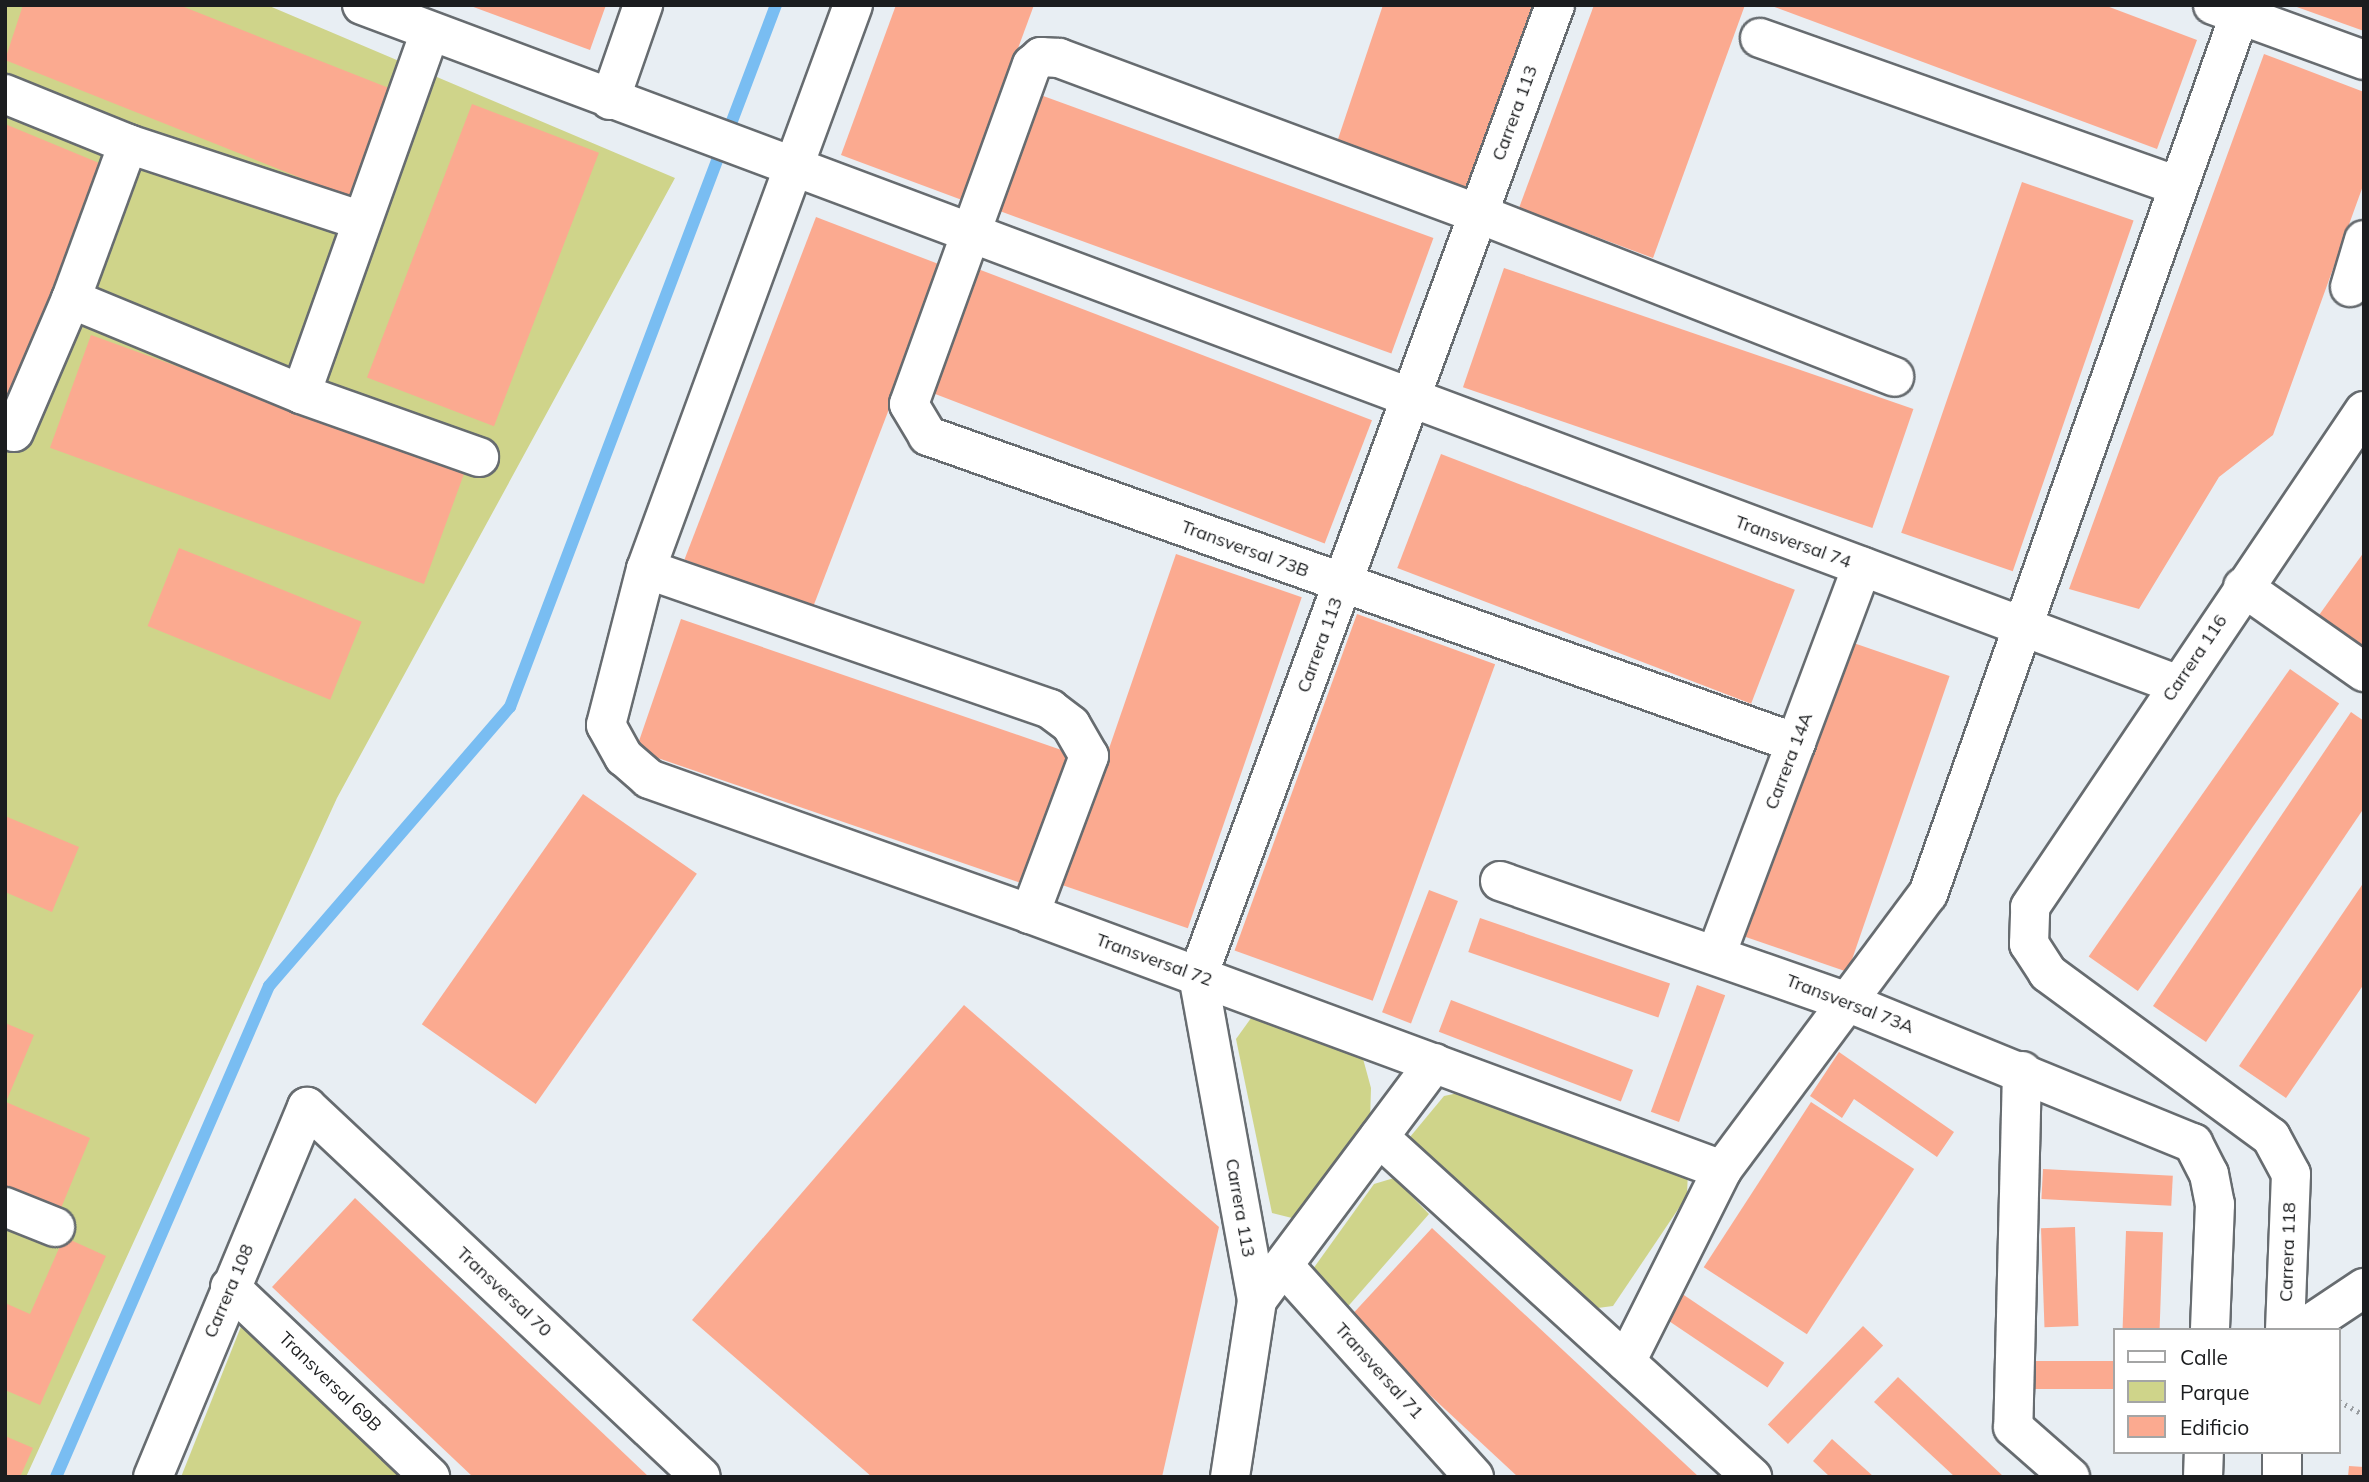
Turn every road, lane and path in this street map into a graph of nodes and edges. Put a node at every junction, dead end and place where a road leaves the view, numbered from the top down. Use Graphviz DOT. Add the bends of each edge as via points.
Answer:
graph roads {
  1 [pos="362,5"];
  2 [pos="643,5"];
  3 [pos="853,5"];
  4 [pos="1555,5"];
  5 [pos="2231,8"];
  6 [pos="430,31"];
  7 [pos="1760,38"];
  8 [pos="2364,60"];
  9 [pos="5,94"];
  10 [pos="610,100"];
  11 [pos="128,144"];
  12 [pos="782,166"];
  13 [pos="2176,185"];
  14 [pos="1479,214"];
  15 [pos="362,222"];
  16 [pos="970,236"];
  17 [pos="2364,240"];
  18 [pos="2350,287"];
  19 [pos="71,299"];
  20 [pos="1894,377"];
  21 [pos="301,394"];
  22 [pos="1410,399"];
  23 [pos="2364,411"];
  24 [pos="14,432"];
  25 [pos="479,457"];
  26 [pos="1862,567"];
  27 [pos="646,569"];
  28 [pos="1343,584"];
  29 [pos="2243,587"];
  30 [pos="2021,626"];
  31 [pos="2364,672"];
  32 [pos="2176,684"];
  33 [pos="1796,743"];
  34 [pos="1500,881"];
  35 [pos="1030,914"];
  36 [pos="1716,955"];
  37 [pos="1198,976"];
  38 [pos="1847,1002"];
  39 [pos="1434,1063"];
  40 [pos="2022,1071"];
  41 [pos="307,1107"];
  42 [pos="1379,1137"];
  43 [pos="1722,1170"];
  44 [pos="2291,1174"];
  45 [pos="5,1207"];
  46 [pos="55,1227"];
  47 [pos="1284,1266"];
  48 [pos="230,1287"];
  49 [pos="2364,1288"];
  50 [pos="1257,1300"];
  51 [pos="2210,1328"];
  52 [pos="2285,1328"];
  53 [pos="2304,1328"];
  54 [pos="1626,1362"];
  55 [pos="2341,1402"];
  56 [pos="2364,1415"];
  57 [pos="2204,1454"];
  58 [pos="2282,1454"];
  59 [pos="153,1477"];
  60 [pos="430,1477"];
  61 [pos="701,1477"];
  62 [pos="1230,1477"];
  63 [pos="1474,1477"];
  64 [pos="1752,1477"];
  65 [pos="2070,1477"];
  66 [pos="2203,1477"];
  67 [pos="2282,1477"];
  1 -- 6 [label="street, Transversal 74"];
  2 -- 10 [label="street"];
  3 -- 12 [label="street"];
  4 -- 14 [label="street, Carrera 113"];
  5 -- 8 [label="street"];
  5 -- 13 [label="street"];
  6 -- 10 [label="street, Transversal 74"];
  6 -- 15 [label="street"];
  7 -- 13 [label="street"];
  9 -- 11 [label="street"];
  10 -- 12 [label="street, Transversal 74"];
  11 -- 15 [label="street"];
  11 -- 19 [label="street"];
  12 -- 16 [label="street, Transversal 74"];
  12 -- 27 [label="street"];
  13 -- 30 [label="street"];
  14 -- 16 [label="street" via="1059,58 1041,57 1032,65"];
  14 -- 20 [label="street"];
  14 -- 22 [label="street, Carrera 113"];
  15 -- 21 [label="street"];
  16 -- 22 [label="street, Transversal 74"];
  16 -- 28 [label="street, Transversal 73B" via="909,404 928,436"];
  17 -- 18 [label="street"];
  19 -- 21 [label="street"];
  19 -- 24 [label="street"];
  21 -- 25 [label="street"];
  22 -- 26 [label="street, Transversal 74" via="1831,539"];
  22 -- 28 [label="street, Carrera 113"];
  23 -- 29 [label="street, Carrera 116"];
  26 -- 30 [label="street, Transversal 74"];
  26 -- 33 [label="street, Carrera 14A"];
  27 -- 35 [label="street, Transversal 72" via="606,725 624,757 649,779"];
  27 -- 35 [label="street" via="1050,709 1071,724 1089,756"];
  28 -- 33 [label="street, Transversal 73B"];
  28 -- 37 [label="street, Carrera 113"];
  29 -- 31 [label="street"];
  29 -- 32 [label="street, Carrera 116"];
  30 -- 32 [label="street, Transversal 74"];
  30 -- 38 [label="street" via="1928,894"];
  32 -- 44 [label="street, Carrera 116" via="2030,907 2029,944 2048,973 2271,1137"];
  33 -- 36 [label="street, Carrera 14A"];
  34 -- 36 [label="street, Transversal 73A"];
  35 -- 37 [label="street, Transversal 72"];
  36 -- 38 [label="street, Transversal 73A"];
  37 -- 39 [label="street, Transversal 72"];
  37 -- 50 [label="street, Carrera 113"];
  38 -- 40 [label="street, Transversal 73A"];
  38 -- 43 [label="street"];
  39 -- 42 [label="street, Carrera 113"];
  39 -- 43 [label="street, Transversal 72"];
  40 -- 51 [label="street, Transversal 73A" via="2193,1143 2209,1174 2215,1203"];
  40 -- 65 [label="street" via="2013,1427"];
  41 -- 48 [label="street, Carrera 108"];
  41 -- 61 [label="street, Transversal 70"];
  42 -- 47 [label="street, Carrera 113"];
  42 -- 54 [label="street"];
  43 -- 54 [label="street"];
  44 -- 52 [label="street, Carrera 118"];
  45 -- 46 [label="street"];
  47 -- 50 [label="street, Carrera 113"];
  47 -- 63 [label="street, Transversal 71"];
  48 -- 59 [label="street, Carrera 108"];
  48 -- 60 [label="street, Transversal 69B"];
  49 -- 53 [label="street"];
  50 -- 62 [label="street, Carrera 113"];
  54 -- 64 [label="street"];
  55 -- 56 [label="path"];
  57 -- 66 [label="street"];
  58 -- 67 [label="street"];
}
